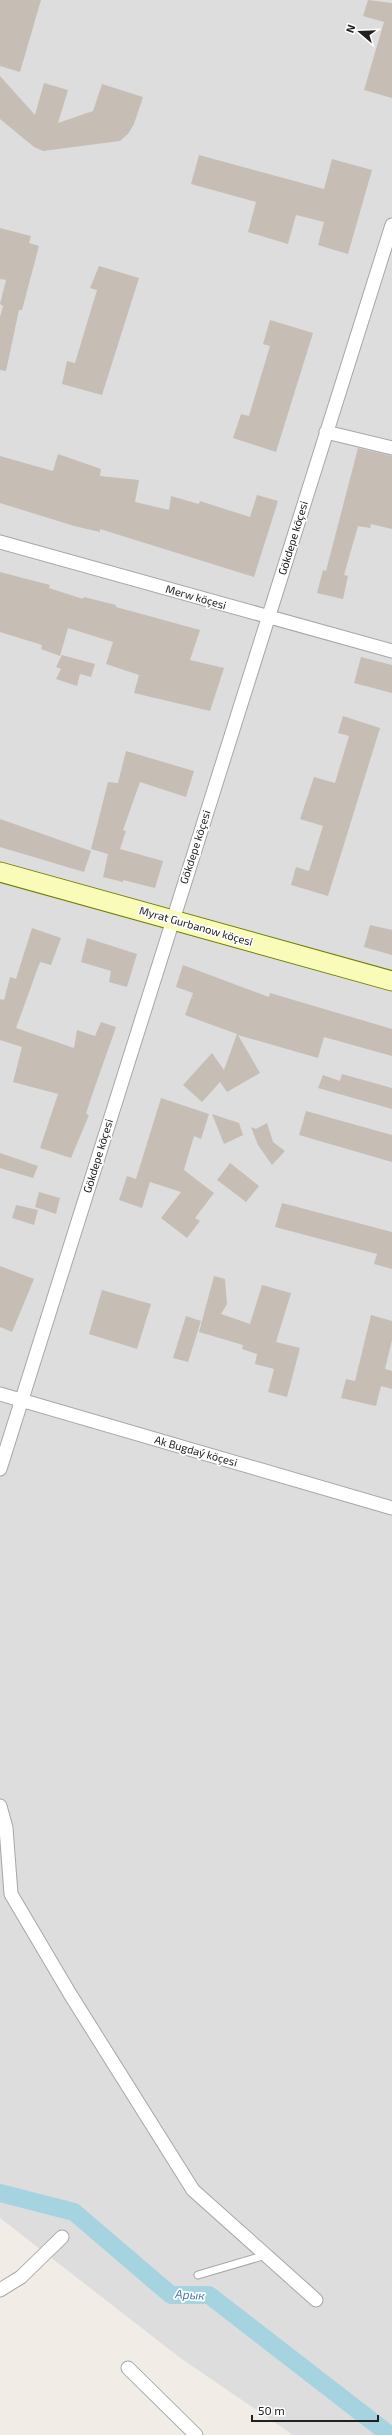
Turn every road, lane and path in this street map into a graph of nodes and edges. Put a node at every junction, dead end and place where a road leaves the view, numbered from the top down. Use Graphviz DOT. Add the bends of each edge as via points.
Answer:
graph roads {
  1 [pos="392,225"];
  2 [pos="326,432"];
  3 [pos="392,448"];
  4 [pos="0,542"];
  5 [pos="269,618"];
  6 [pos="392,651"];
  7 [pos="0,872"];
  8 [pos="172,919"];
  9 [pos="392,981"];
  10 [pos="0,1394"];
  11 [pos="22,1400"];
  12 [pos="0,1469"];
  13 [pos="392,1508"];
  14 [pos="0,1806"];
  15 [pos="62,2237"];
  16 [pos="266,2255"];
  17 [pos="198,2275"];
  18 [pos="0,2290"];
  19 [pos="316,2300"];
  20 [pos="128,2368"];
  21 [pos="196,2435"];
  1 -- 2 [label="street, Gökdepe köçesi"];
  2 -- 3 [label="street"];
  2 -- 5 [label="street, Gökdepe köçesi"];
  4 -- 5 [label="street, Merw köçesi"];
  5 -- 6 [label="street, Merw köçesi"];
  5 -- 8 [label="street, Gökdepe köçesi"];
  7 -- 8 [label="street, Myrat Gurbanow köçesi"];
  8 -- 9 [label="street, Myrat Gurbanow köçesi"];
  8 -- 11 [label="street, Gökdepe köçesi"];
  10 -- 11 [label="street, Ak Bugdaý köçesi"];
  11 -- 12 [label="street, Gökdepe köçesi"];
  11 -- 13 [label="street, Ak Bugdaý köçesi"];
  14 -- 16 [label="street" via="6,1828 12,1894 70,1994 193,2190"];
  15 -- 18 [label="street" via="21,2277"];
  16 -- 17 [label="lane"];
  16 -- 19 [label="street"];
  20 -- 21 [label="street"];
}
